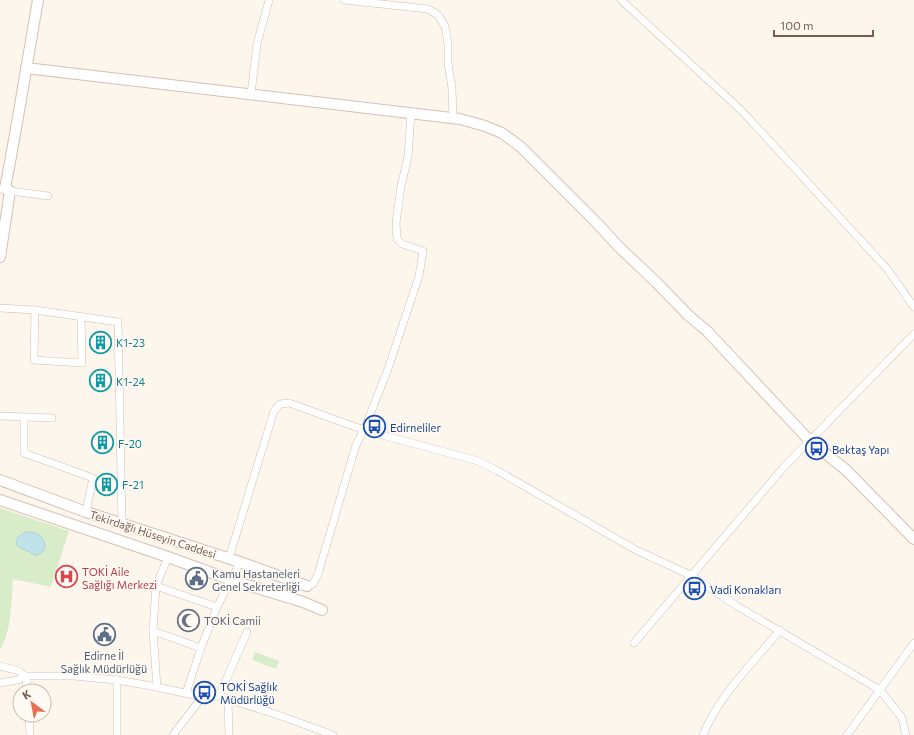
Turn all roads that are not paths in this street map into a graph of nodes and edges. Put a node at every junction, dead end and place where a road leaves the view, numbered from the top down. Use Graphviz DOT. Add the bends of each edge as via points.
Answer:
graph roads {
  1 [pos="38,0"];
  2 [pos="269,0"];
  3 [pos="344,0"];
  4 [pos="621,0"];
  5 [pos="26,68"];
  6 [pos="251,94"];
  7 [pos="411,113"];
  8 [pos="452,118"];
  9 [pos="5,190"];
  10 [pos="48,196"];
  11 [pos="0,257"];
  12 [pos="914,307"];
  13 [pos="0,308"];
  14 [pos="35,310"];
  15 [pos="82,317"];
  16 [pos="914,334"];
  17 [pos="0,416"];
  18 [pos="24,417"];
  19 [pos="52,418"];
  20 [pos="364,430"];
  21 [pos="810,441"];
  22 [pos="0,480"];
  23 [pos="0,500"];
  24 [pos="86,512"];
  25 [pos="122,523"];
  26 [pos="914,539"];
  27 [pos="168,557"];
  28 [pos="229,558"];
  29 [pos="240,562"];
  30 [pos="690,575"];
  31 [pos="230,580"];
  32 [pos="156,586"];
  33 [pos="307,586"];
  34 [pos="217,608"];
  35 [pos="322,610"];
  36 [pos="780,630"];
  37 [pos="153,631"];
  38 [pos="247,632"];
  39 [pos="634,643"];
  40 [pos="914,643"];
  41 [pos="201,648"];
  42 [pos="0,666"];
  43 [pos="25,676"];
  44 [pos="116,680"];
  45 [pos="0,683"];
  46 [pos="26,683"];
  47 [pos="157,687"];
  48 [pos="880,690"];
  49 [pos="186,693"];
  50 [pos="219,696"];
  51 [pos="202,697"];
  52 [pos="228,700"];
  53 [pos="29,723"];
  54 [pos="329,734"];
  55 [pos="30,735"];
  56 [pos="117,735"];
  57 [pos="173,735"];
  58 [pos="229,735"];
  59 [pos="703,735"];
  60 [pos="847,735"];
  61 [pos="906,735"];
  1 -- 5 [label="street"];
  2 -- 6 [label="street" via="257,44"];
  3 -- 8 [label="street" via="428,9 438,15 445,26 448,44"];
  4 -- 12 [label="street" via="742,111 888,270"];
  5 -- 6 [label="street"];
  5 -- 9 [label="street"];
  6 -- 7 [label="street"];
  7 -- 8 [label="street"];
  7 -- 20 [label="street" via="408,157 396,223 397,239 402,244 423,251 418,276 388,369"];
  8 -- 21 [label="street" via="502,133 522,147 619,247 707,331"];
  9 -- 10 [label="street"];
  9 -- 11 [label="street"];
  13 -- 14 [label="street"];
  14 -- 15 [label="street"];
  14 -- 15 [label="street" via="34,360 82,363"];
  15 -- 25 [label="street" via="118,322"];
  16 -- 21 [label="street"];
  17 -- 18 [label="street"];
  18 -- 19 [label="street"];
  18 -- 24 [label="street" via="24,453 93,478"];
  20 -- 28 [label="street" via="289,403 280,404 274,411"];
  20 -- 30 [label="street" via="478,461 636,550"];
  20 -- 33 [label="street" via="356,445 318,574 313,584"];
  21 -- 26 [label="street" via="846,470"];
  21 -- 30 [label="street" via="783,468"];
  22 -- 24 [label="street, Tekirdağlı Hüseyin Caddesi"];
  23 -- 27 [label="street"];
  24 -- 25 [label="street, Tekirdağlı Hüseyin Caddesi"];
  25 -- 28 [label="street, Tekirdağlı Hüseyin Caddesi"];
  27 -- 31 [label="street"];
  27 -- 32 [label="street"];
  28 -- 29 [label="street, Tekirdağlı Hüseyin Caddesi"];
  29 -- 31 [label="street"];
  29 -- 33 [label="street, Tekirdağlı Hüseyin Caddesi"];
  30 -- 36 [label="street"];
  30 -- 39 [label="street"];
  31 -- 34 [label="street"];
  31 -- 35 [label="street"];
  32 -- 34 [label="street"];
  32 -- 37 [label="street"];
  34 -- 41 [label="street"];
  36 -- 48 [label="street"];
  36 -- 59 [label="street" via="738,679"];
  37 -- 41 [label="street"];
  37 -- 47 [label="street"];
  38 -- 50 [label="street"];
  40 -- 48 [label="street"];
  41 -- 49 [label="street"];
  42 -- 43 [label="street" via="19,671"];
  43 -- 44 [label="street" via="73,676"];
  43 -- 45 [label="street"];
  43 -- 46 [label="street"];
  44 -- 47 [label="street"];
  44 -- 56 [label="street"];
  47 -- 49 [label="street"];
  48 -- 60 [label="street"];
  48 -- 61 [label="street" via="902,718"];
  49 -- 51 [label="street"];
  50 -- 51 [label="street"];
  50 -- 52 [label="street"];
  51 -- 57 [label="street"];
  52 -- 54 [label="street"];
  52 -- 58 [label="street"];
  53 -- 55 [label="street"];
}
